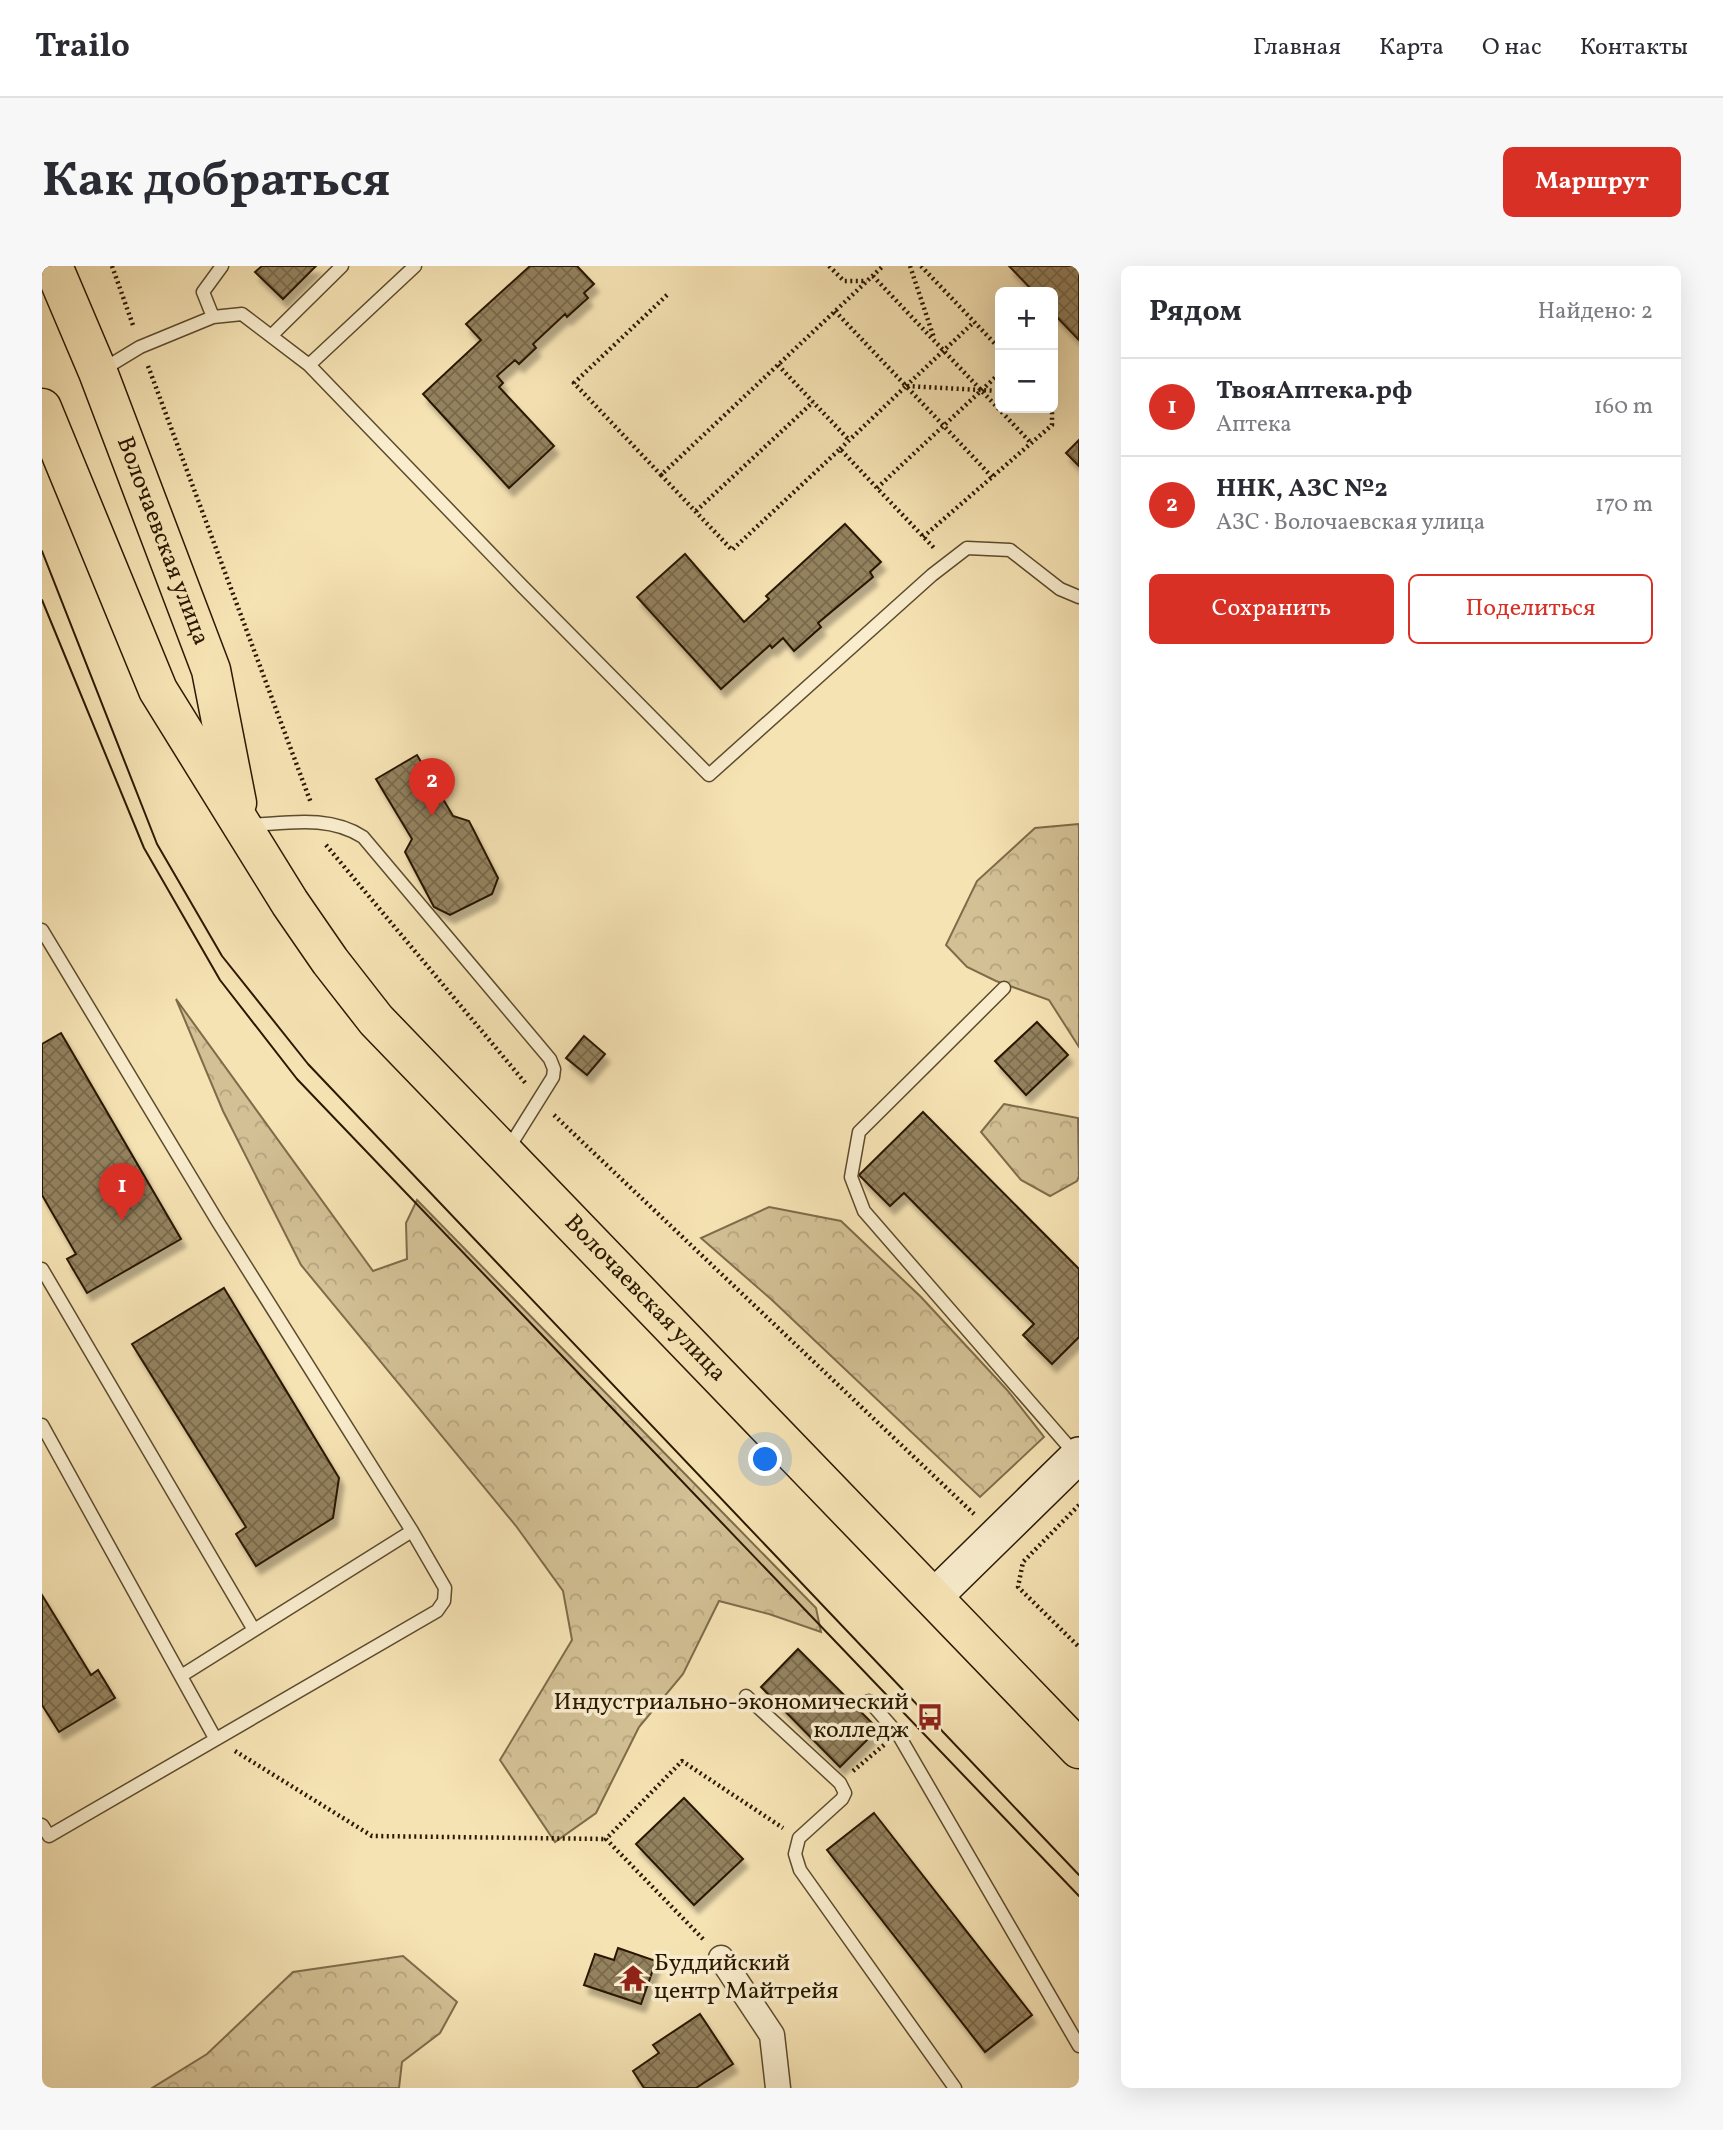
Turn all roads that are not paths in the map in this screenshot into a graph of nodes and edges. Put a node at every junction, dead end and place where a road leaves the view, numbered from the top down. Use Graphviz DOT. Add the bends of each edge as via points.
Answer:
graph roads {
  1 [pos="53,266"];
  2 [pos="60,266"];
  3 [pos="222,266"];
  4 [pos="342,266"];
  5 [pos="415,266"];
  6 [pos="213,317"];
  7 [pos="271,336"];
  8 [pos="84,337"];
  9 [pos="309,365"];
  10 [pos="98,372"];
  11 [pos="42,408"];
  12 [pos="1079,597"];
  13 [pos="241,826"];
  14 [pos="42,930"];
  15 [pos="1004,988"];
  16 [pos="504,1155"];
  17 [pos="42,1269"];
  18 [pos="42,1425"];
  19 [pos="1079,1457"];
  20 [pos="412,1531"];
  21 [pos="933,1598"];
  22 [pos="254,1630"];
  23 [pos="181,1676"];
  24 [pos="746,1696"];
  25 [pos="869,1702"];
  26 [pos="215,1738"];
  27 [pos="1079,1749"];
  28 [pos="44,1834"];
  29 [pos="721,1958"];
  30 [pos="1079,2046"];
  31 [pos="778,2088"];
  32 [pos="955,2088"];
  1 -- 8 [label="main road, Волочаевская улица"];
  2 -- 8 [label="main road"];
  3 -- 6 [label="lane" via="204,292"];
  4 -- 7 [label="lane"];
  5 -- 9 [label="lane"];
  6 -- 7 [label="lane" via="242,314"];
  6 -- 10 [label="lane" via="141,347"];
  7 -- 9 [label="lane"];
  8 -- 10 [label="main road, Волочаевская улица"];
  9 -- 12 [label="lane" via="709,775 967,548 1010,550 1060,589"];
  10 -- 13 [label="main road, Волочаевская улица" via="211,670"];
  11 -- 13 [label="main road, Волочаевская улица" via="158,690"];
  13 -- 16 [label="main road, Волочаевская улица" via="376,1020"];
  13 -- 16 [label="lane" via="318,822 336,824 363,837 550,1059 552,1077"];
  14 -- 20 [label="lane"];
  15 -- 19 [label="lane" via="859,1132 851,1177 864,1211"];
  16 -- 21 [label="main road, Волочаевская улица"];
  17 -- 22 [label="lane"];
  18 -- 23 [label="lane"];
  19 -- 21 [label="street"];
  20 -- 22 [label="lane"];
  20 -- 26 [label="lane" via="445,1588 437,1611"];
  21 -- 27 [label="main road, Волочаевская улица"];
  22 -- 23 [label="lane"];
  23 -- 26 [label="lane"];
  24 -- 32 [label="lane" via="845,1793 799,1838 795,1854 800,1870"];
  25 -- 30 [label="lane" via="898,1734"];
  26 -- 28 [label="lane"];
  29 -- 31 [label="street" via="772,2035"];
}
